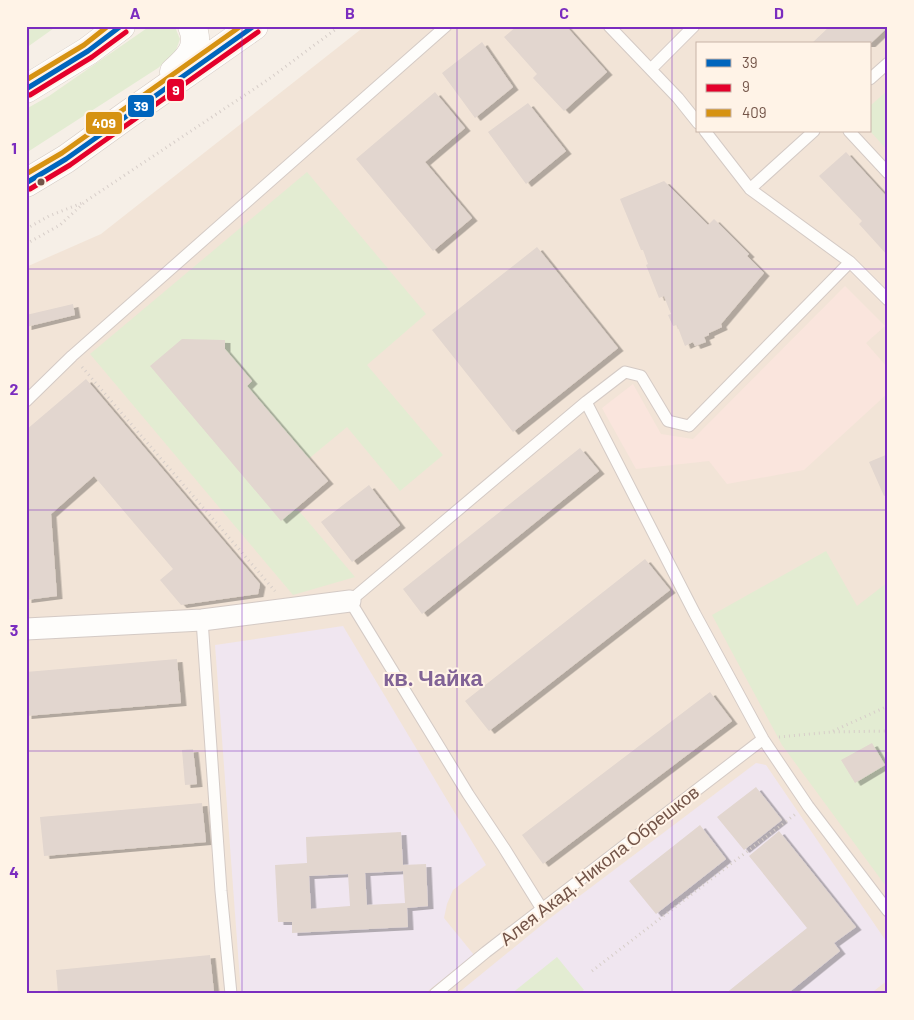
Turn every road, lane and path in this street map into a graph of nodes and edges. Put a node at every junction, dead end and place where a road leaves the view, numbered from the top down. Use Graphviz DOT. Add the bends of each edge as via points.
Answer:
graph roads {
  1 [pos="121,26"];
  2 [pos="131,26"];
  3 [pos="192,26"];
  4 [pos="254,26"];
  5 [pos="340,26"];
  6 [pos="446,26"];
  7 [pos="609,26"];
  8 [pos="694,26"];
  9 [pos="88,51"];
  10 [pos="888,63"];
  11 [pos="650,69"];
  12 [pos="872,77"];
  13 [pos="26,89"];
  14 [pos="127,115"];
  15 [pos="696,120"];
  16 [pos="705,132"];
  17 [pos="813,132"];
  18 [pos="850,132"];
  19 [pos="888,173"];
  20 [pos="26,183"];
  21 [pos="750,189"];
  22 [pos="86,201"];
  23 [pos="26,229"];
  24 [pos="26,244"];
  25 [pos="850,262"];
  26 [pos="888,300"];
  27 [pos="72,356"];
  28 [pos="26,401"];
  29 [pos="586,402"];
  30 [pos="350,601"];
  31 [pos="290,609"];
  32 [pos="202,620"];
  33 [pos="26,629"];
  34 [pos="888,706"];
  35 [pos="888,731"];
  36 [pos="831,732"];
  37 [pos="763,739"];
  38 [pos="808,806"];
  39 [pos="542,909"];
  40 [pos="888,911"];
  41 [pos="592,971"];
  42 [pos="231,994"];
  43 [pos="435,994"];
  1 -- 9 [label="main road"];
  2 -- 9 [label="main road"];
  3 -- 14 [label="main road" via="195,44 187,61"];
  4 -- 14 [label="main road"];
  5 -- 22 [label="path" via="269,79"];
  6 -- 27 [label="lane"];
  7 -- 11 [label="lane"];
  8 -- 11 [label="lane"];
  9 -- 13 [label="main road"];
  10 -- 12 [label="lane"];
  11 -- 15 [label="lane"];
  14 -- 20 [label="main road"];
  16 -- 21 [label="lane"];
  17 -- 21 [label="lane"];
  18 -- 19 [label="lane"];
  21 -- 25 [label="lane"];
  22 -- 23 [label="path"];
  22 -- 24 [label="path" via="60,225"];
  25 -- 26 [label="lane"];
  25 -- 29 [label="lane" via="688,426 668,421 641,376 625,372"];
  27 -- 28 [label="lane"];
  27 -- 31 [label="path"];
  29 -- 30 [label="lane"];
  29 -- 37 [label="lane"];
  30 -- 31 [label="street"];
  30 -- 39 [label="lane"];
  31 -- 32 [label="street"];
  32 -- 33 [label="street"];
  32 -- 42 [label="lane"];
  34 -- 36 [label="path"];
  35 -- 36 [label="path"];
  36 -- 37 [label="path"];
  37 -- 38 [label="lane"];
  37 -- 39 [label="lane, Алея Акад. Никола Обрешков"];
  38 -- 40 [label="lane"];
  38 -- 41 [label="path"];
  39 -- 43 [label="lane, Алея Акад. Никола Обрешков"];
}
